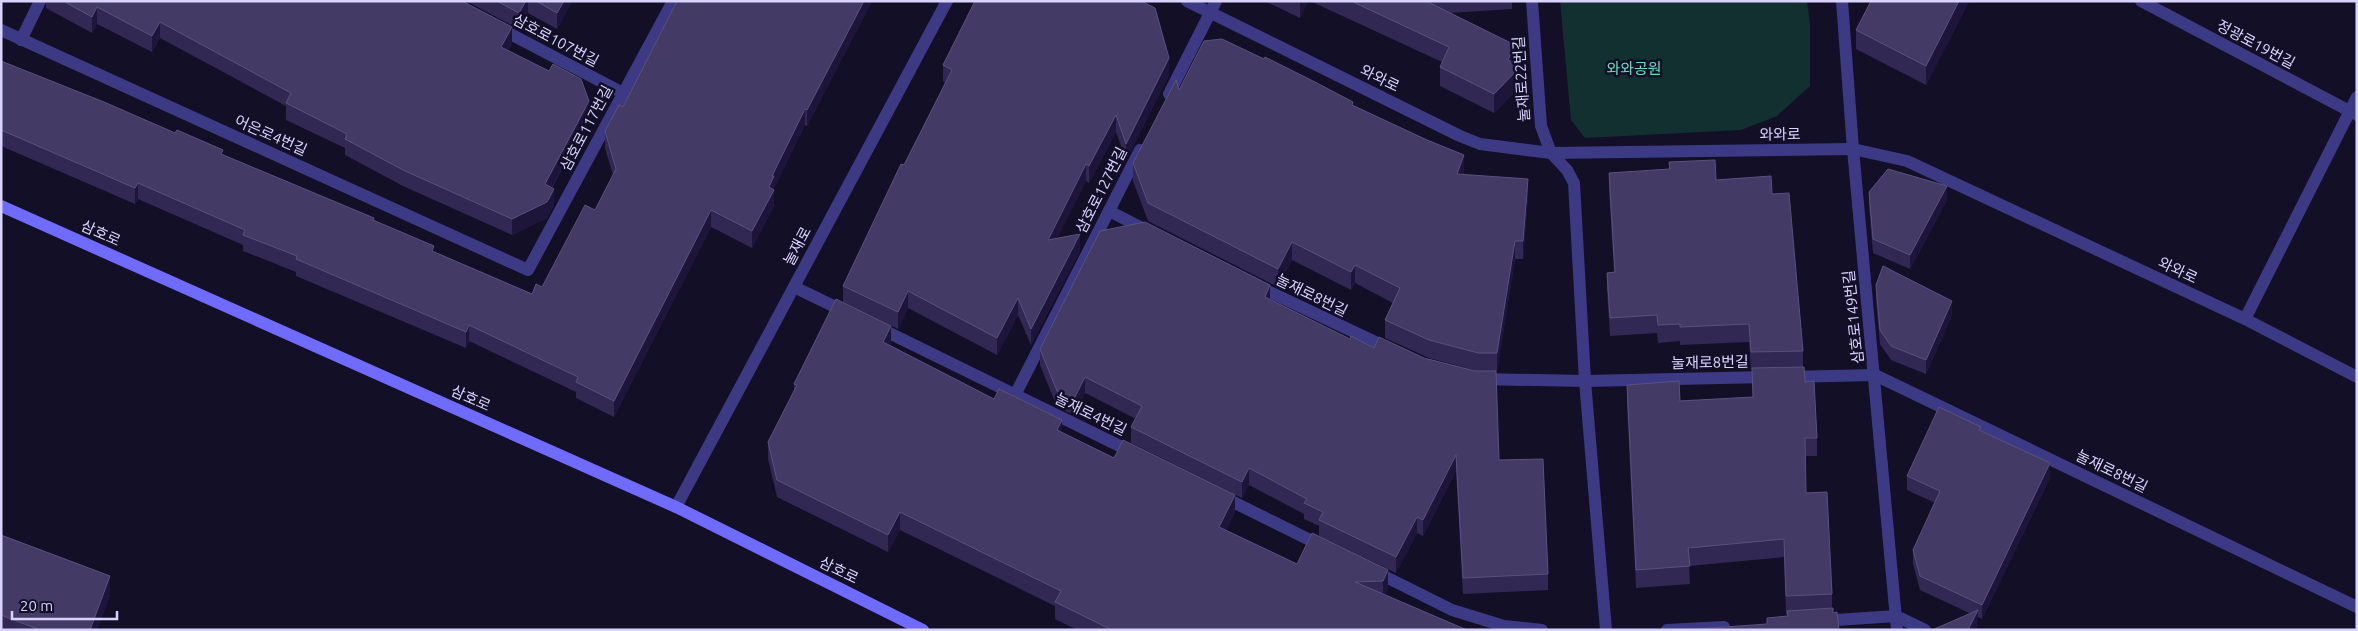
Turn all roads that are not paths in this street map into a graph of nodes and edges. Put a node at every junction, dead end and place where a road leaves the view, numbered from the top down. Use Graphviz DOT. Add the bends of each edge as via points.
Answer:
graph roads {
  1 [pos="40,1"];
  2 [pos="673,1"];
  3 [pos="947,1"];
  4 [pos="1187,1"];
  5 [pos="1532,1"];
  6 [pos="1842,1"];
  7 [pos="2140,1"];
  8 [pos="1214,7"];
  9 [pos="483,20"];
  10 [pos="1,30"];
  11 [pos="21,40"];
  12 [pos="623,93"];
  13 [pos="2357,97"];
  14 [pos="1162,108"];
  15 [pos="2353,113"];
  16 [pos="1144,142"];
  17 [pos="1853,149"];
  18 [pos="1551,153"];
  19 [pos="1,206"];
  20 [pos="1109,211"];
  21 [pos="1161,238"];
  22 [pos="528,270"];
  23 [pos="1240,277"];
  24 [pos="794,287"];
  25 [pos="2245,319"];
  26 [pos="1399,354"];
  27 [pos="1875,375"];
  28 [pos="1468,377"];
  29 [pos="2357,377"];
  30 [pos="1586,381"];
  31 [pos="1015,395"];
  32 [pos="1149,460"];
  33 [pos="1212,491"];
  34 [pos="676,507"];
  35 [pos="1336,553"];
  36 [pos="1363,566"];
  37 [pos="2357,607"];
  38 [pos="1896,616"];
  39 [pos="1806,622"];
  40 [pos="1736,628"];
  41 [pos="923,630"];
  42 [pos="1542,630"];
  43 [pos="1606,630"];
  44 [pos="1667,630"];
  45 [pos="1897,630"];
  46 [pos="1926,630"];
  1 -- 11 [label="street"];
  2 -- 12 [label="street, 삼호로117번길"];
  3 -- 24 [label="street, 눌재로"];
  4 -- 8 [label="street, 와와로"];
  5 -- 18 [label="street, 눌재로22번길" via="1541,126"];
  6 -- 17 [label="street, 삼호로149번길"];
  7 -- 15 [label="street, 정광로19번길"];
  8 -- 14 [label="street"];
  8 -- 18 [label="street, 와와로" via="1460,136 1480,144"];
  9 -- 12 [label="street, 삼호로107번길"];
  10 -- 11 [label="street, 어은로4번길"];
  11 -- 22 [label="street, 어은로4번길"];
  12 -- 22 [label="street, 삼호로117번길"];
  13 -- 15 [label="street"];
  15 -- 25 [label="street"];
  16 -- 20 [label="street, 삼호로127번길"];
  17 -- 18 [label="street, 와와로"];
  17 -- 25 [label="street, 와와로" via="1907,161"];
  17 -- 27 [label="street, 삼호로149번길"];
  18 -- 30 [label="street" via="1574,183"];
  19 -- 34 [label="main road, 삼호로"];
  20 -- 21 [label="street"];
  20 -- 31 [label="street, 삼호로127번길"];
  23 -- 26 [label="street, 눌재로8번길"];
  24 -- 31 [label="street, 눌재로4번길"];
  24 -- 34 [label="street, 눌재로"];
  25 -- 29 [label="street, 와와로"];
  27 -- 30 [label="street, 눌재로8번길"];
  27 -- 37 [label="street, 눌재로8번길"];
  27 -- 38 [label="street, 삼호로149번길"];
  28 -- 30 [label="street, 눌재로8번길"];
  30 -- 43 [label="street"];
  31 -- 32 [label="street, 눌재로4번길"];
  33 -- 35 [label="street"];
  34 -- 41 [label="main road, 삼호로"];
  36 -- 42 [label="street" via="1452,610 1504,626"];
  38 -- 39 [label="street"];
  38 -- 45 [label="street, 삼호로149번길"];
  38 -- 46 [label="street"];
  40 -- 44 [label="street"];
}
